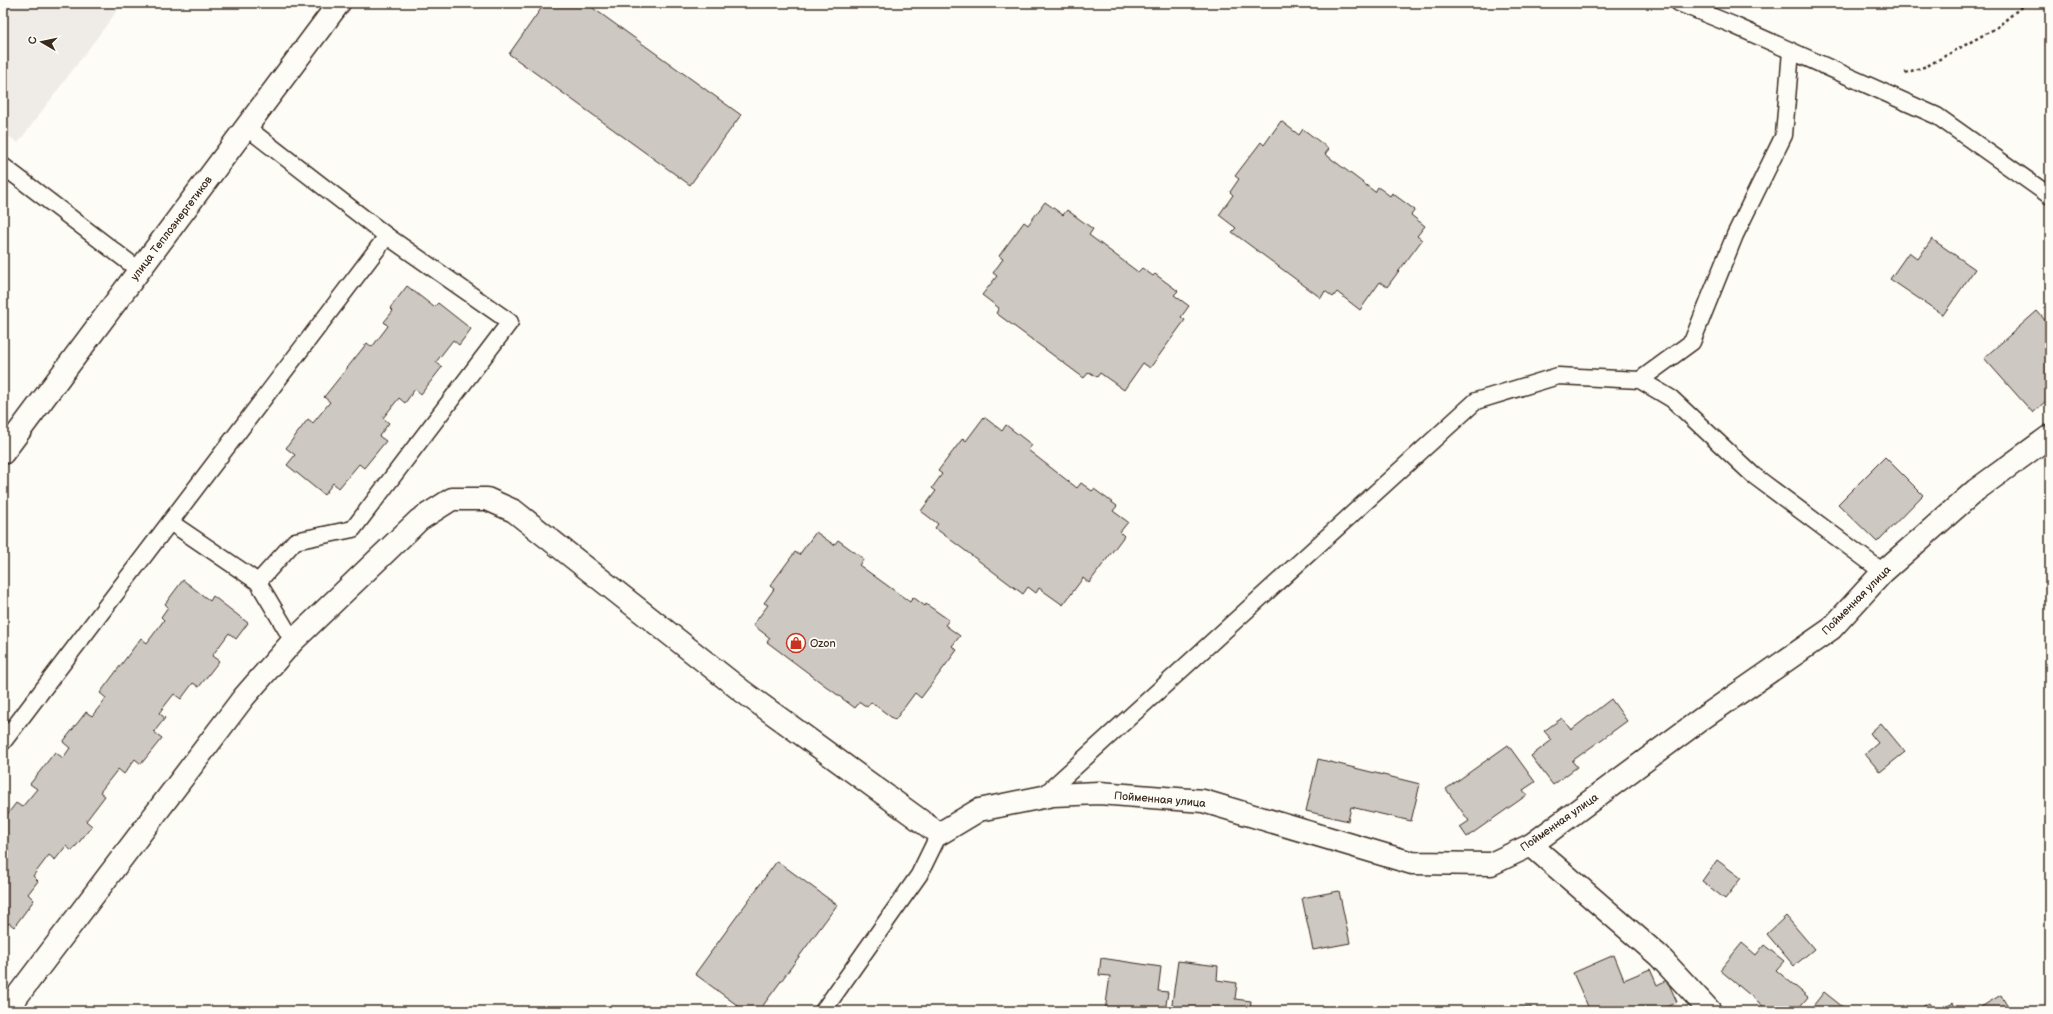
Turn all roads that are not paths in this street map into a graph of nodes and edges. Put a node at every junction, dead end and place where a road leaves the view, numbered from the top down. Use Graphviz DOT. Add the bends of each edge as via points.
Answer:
graph roads {
  1 [pos="339,3"];
  2 [pos="1679,3"];
  3 [pos="1791,51"];
  4 [pos="246,126"];
  5 [pos="3,166"];
  6 [pos="2050,196"];
  7 [pos="387,236"];
  8 [pos="140,270"];
  9 [pos="1640,380"];
  10 [pos="2050,436"];
  11 [pos="3,453"];
  12 [pos="170,522"];
  13 [pos="1884,572"];
  14 [pos="258,582"];
  15 [pos="293,641"];
  16 [pos="3,742"];
  17 [pos="1042,797"];
  18 [pos="939,834"];
  19 [pos="1531,845"];
  20 [pos="3,1004"];
  21 [pos="823,1011"];
  22 [pos="1710,1011"];
  1 -- 4 [label="street, улица Теплоэнергетиков"];
  2 -- 3 [label="lane"];
  3 -- 6 [label="lane" via="1937,116"];
  3 -- 9 [label="lane" via="1784,135 1735,235 1692,342"];
  4 -- 7 [label="lane"];
  4 -- 8 [label="street, улица Теплоэнергетиков"];
  5 -- 8 [label="lane"];
  7 -- 12 [label="lane"];
  7 -- 14 [label="lane" via="510,322 353,529 295,541"];
  8 -- 11 [label="street, улица Теплоэнергетиков"];
  9 -- 13 [label="lane" via="1672,399 1753,475"];
  9 -- 17 [label="lane" via="1558,376 1476,401"];
  10 -- 13 [label="street, Пойменная улица" via="1976,490"];
  12 -- 14 [label="lane"];
  12 -- 16 [label="lane"];
  13 -- 19 [label="street, Пойменная улица" via="1831,629 1700,720"];
  14 -- 15 [label="lane"];
  15 -- 18 [label="street" via="419,520 452,499 487,499 514,511 742,691"];
  15 -- 20 [label="street" via="244,696 15,999"];
  17 -- 18 [label="street, Пойменная улица" via="979,810"];
  17 -- 19 [label="street, Пойменная улица" via="1099,793 1203,801 1412,863 1491,864"];
  18 -- 21 [label="lane" via="919,875"];
  19 -- 22 [label="street" via="1659,956"];
}
